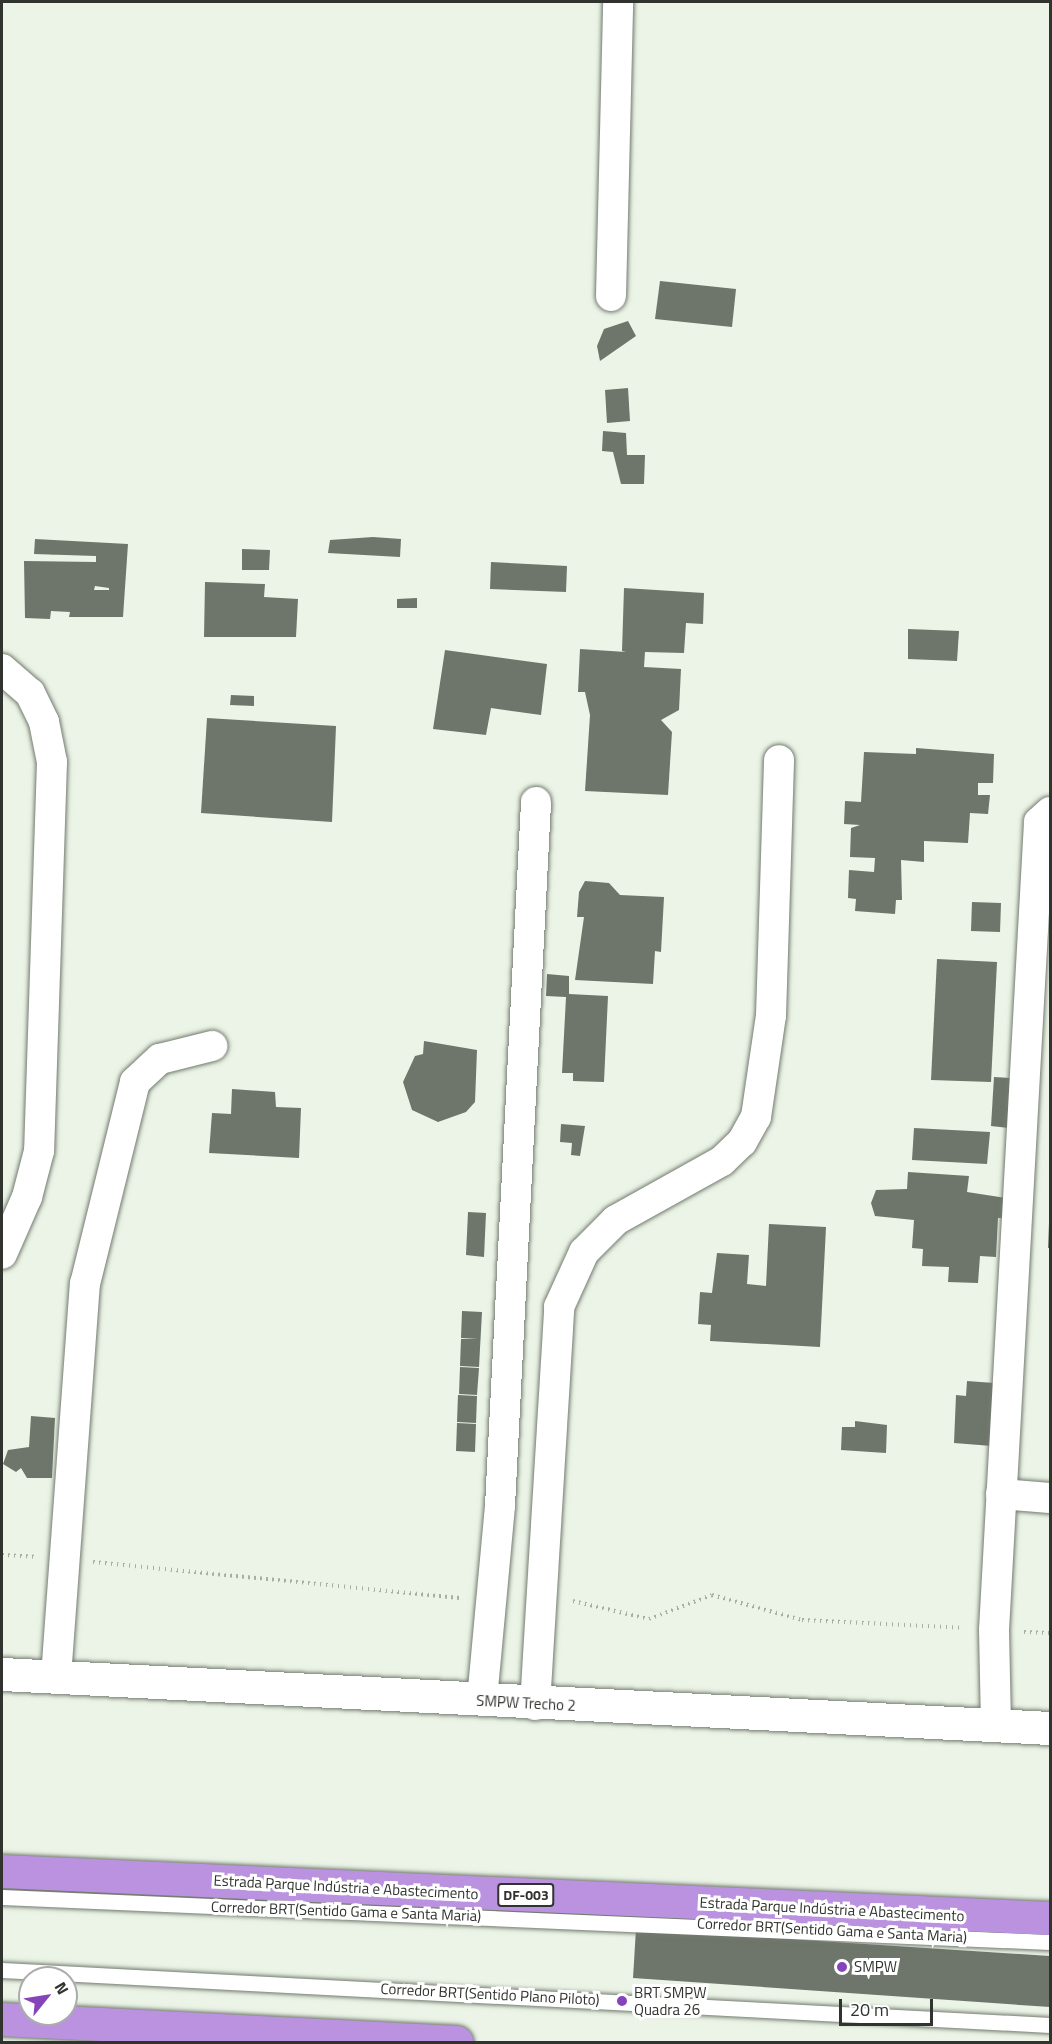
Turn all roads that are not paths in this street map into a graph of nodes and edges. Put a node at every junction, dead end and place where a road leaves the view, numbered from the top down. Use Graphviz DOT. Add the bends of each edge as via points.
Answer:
graph roads {
  1 [pos="618,2"];
  2 [pos="611,296"];
  3 [pos="2,669"];
  4 [pos="778,760"];
  5 [pos="536,802"];
  6 [pos="1050,812"];
  7 [pos="212,1046"];
  8 [pos="2,1254"];
  9 [pos="1001,1494"];
  10 [pos="1050,1498"];
  11 [pos="2,1674"];
  12 [pos="56,1677"];
  13 [pos="482,1701"];
  14 [pos="535,1705"];
  15 [pos="996,1725"];
  16 [pos="1050,1728"];
  17 [pos="2,1871"];
  18 [pos="2,1897"];
  19 [pos="1050,1918"];
  20 [pos="1050,1942"];
  21 [pos="2,1970"];
  22 [pos="2,2019"];
  23 [pos="1050,2025"];
  24 [pos="456,2043"];
  1 -- 2 [label="street"];
  3 -- 8 [label="street" via="30,693 45,722 52,762 39,1151 27,1197"];
  4 -- 14 [label="street" via="771,1016 756,1117 742,1142 722,1161 616,1220 584,1252 559,1307"];
  5 -- 13 [label="street" via="500,1506"];
  6 -- 9 [label="street" via="1039,822"];
  7 -- 12 [label="street" via="160,1059 135,1082 85,1284"];
  9 -- 10 [label="street"];
  9 -- 15 [label="street"];
  11 -- 12 [label="street, SMPW Trecho 2"];
  12 -- 13 [label="street, SMPW Trecho 2"];
  13 -- 14 [label="street, SMPW Trecho 2"];
  14 -- 15 [label="street, SMPW Trecho 2"];
  15 -- 16 [label="street, SMPW Trecho 2"];
  17 -- 19 [label="highway, Estrada Parque Indústria e Abastecimento / DF-003"];
  18 -- 20 [label="lane, Corredor BRT(Sentido Gama e Santa Maria)"];
  21 -- 23 [label="lane, Corredor BRT(Sentido Plano Piloto)"];
  22 -- 24 [label="highway"];
}
